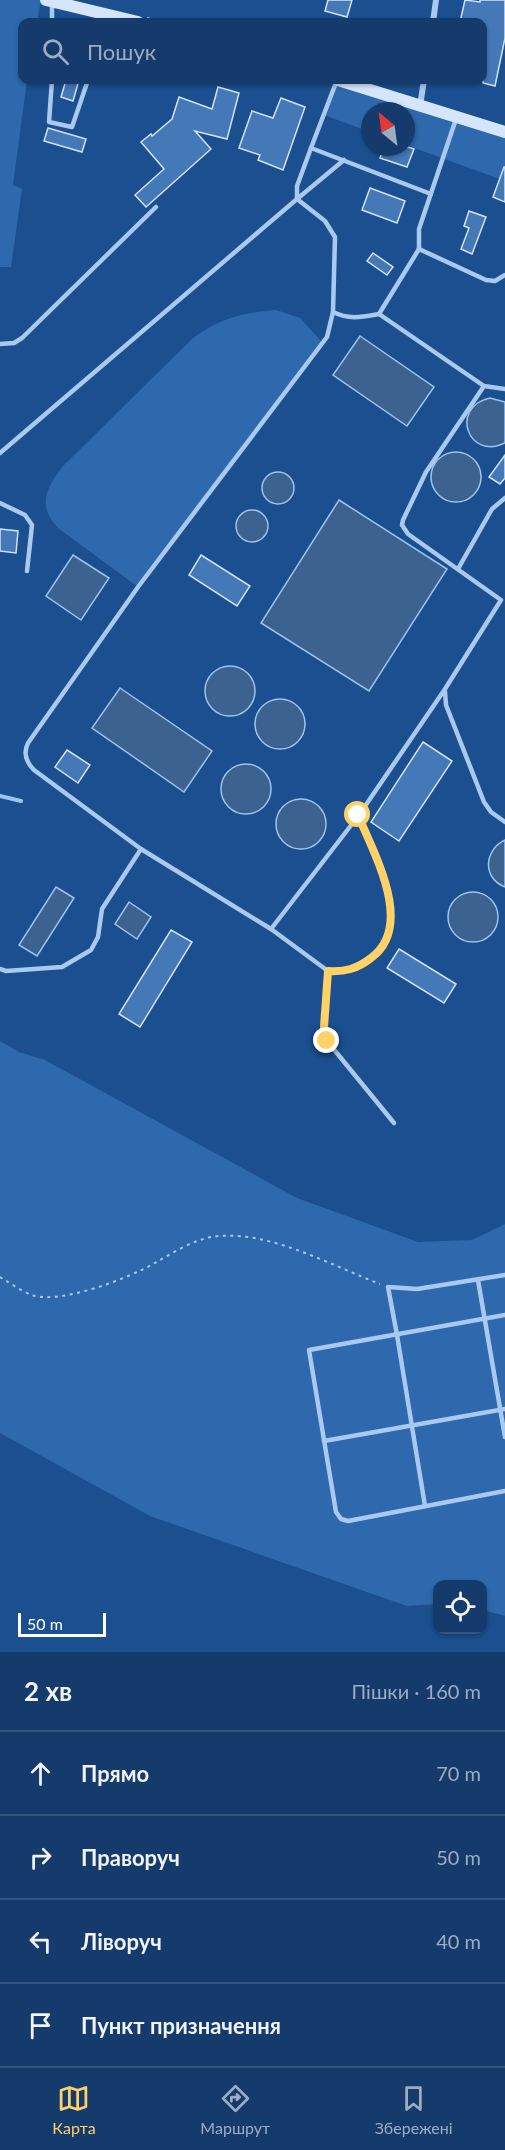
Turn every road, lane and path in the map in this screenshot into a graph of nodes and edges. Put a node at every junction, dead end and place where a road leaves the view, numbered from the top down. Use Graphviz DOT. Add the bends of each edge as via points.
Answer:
graph roads {
  1 [pos="436,0"];
  2 [pos="49,1"];
  3 [pos="51,18"];
  4 [pos="116,18"];
  5 [pos="434,18"];
  6 [pos="52,84"];
  7 [pos="87,84"];
  8 [pos="336,84"];
  9 [pos="351,84"];
  10 [pos="423,84"];
  11 [pos="420,106"];
  12 [pos="456,116"];
  13 [pos="505,132"];
  14 [pos="311,148"];
  15 [pos="344,160"];
  16 [pos="431,194"];
  17 [pos="297,199"];
  18 [pos="156,207"];
  19 [pos="419,249"];
  20 [pos="505,275"];
  21 [pos="333,312"];
  22 [pos="379,314"];
  23 [pos="0,344"];
  24 [pos="484,386"];
  25 [pos="505,388"];
  26 [pos="0,453"];
  27 [pos="505,498"];
  28 [pos="0,503"];
  29 [pos="458,569"];
  30 [pos="27,571"];
  31 [pos="503,602"];
  32 [pos="445,689"];
  33 [pos="358,815"];
  34 [pos="505,822"];
  35 [pos="141,849"];
  36 [pos="271,929"];
  37 [pos="0,969"];
  38 [pos="328,971"];
  39 [pos="394,1123"];
  40 [pos="505,1275"];
  41 [pos="0,1277"];
  42 [pos="478,1280"];
  43 [pos="388,1287"];
  44 [pos="505,1315"];
  45 [pos="484,1318"];
  46 [pos="397,1335"];
  47 [pos="503,1410"];
  48 [pos="412,1427"];
  49 [pos="505,1437"];
  50 [pos="324,1441"];
  51 [pos="505,1491"];
  52 [pos="425,1506"];
  1 -- 5 [label="street"];
  2 -- 3 [label="lane"];
  2 -- 4 [label="street"];
  6 -- 7 [label="lane" via="49,122 72,127"];
  8 -- 14 [label="lane"];
  9 -- 11 [label="street"];
  10 -- 11 [label="street"];
  11 -- 12 [label="street"];
  12 -- 13 [label="street"];
  12 -- 16 [label="lane"];
  14 -- 15 [label="lane"];
  14 -- 17 [label="lane" via="297,186"];
  15 -- 16 [label="lane"];
  15 -- 17 [label="lane"];
  16 -- 19 [label="lane" via="418,229"];
  17 -- 21 [label="lane" via="325,221 335,237"];
  17 -- 26 [label="lane"];
  18 -- 23 [label="lane" via="18,341"];
  19 -- 20 [label="lane" via="486,280 495,281"];
  19 -- 22 [label="lane"];
  21 -- 22 [label="lane" via="351,318"];
  21 -- 35 [label="lane" via="323,343 138,587 26,748 26,757 34,770"];
  22 -- 24 [label="lane"];
  24 -- 25 [label="lane"];
  24 -- 29 [label="lane" via="426,472 402,522 408,534"];
  27 -- 29 [label="lane" via="492,509"];
  28 -- 30 [label="lane" via="31,522"];
  29 -- 31 [label="lane"];
  31 -- 32 [label="lane"];
  32 -- 33 [label="lane"];
  32 -- 34 [label="lane" via="446,705 484,802"];
  33 -- 36 [label="lane"];
  33 -- 38 [label="lane" via="388,896 391,926 383,947 369,960 346,971"];
  35 -- 36 [label="lane"];
  35 -- 37 [label="lane" via="102,909 92,950 62,968"];
  36 -- 38 [label="lane"];
  38 -- 39 [label="lane" via="324,1027 327,1041"];
  40 -- 42 [label="lane"];
  41 -- 43 [label="path" via="33,1296 61,1296 122,1278 210,1237 232,1236 293,1249"];
  42 -- 43 [label="lane" via="417,1289"];
  42 -- 45 [label="lane"];
  43 -- 46 [label="lane"];
  44 -- 45 [label="lane"];
  45 -- 46 [label="lane"];
  45 -- 47 [label="lane"];
  46 -- 48 [label="lane"];
  46 -- 50 [label="lane" via="309,1350"];
  47 -- 48 [label="lane"];
  47 -- 49 [label="lane"];
  48 -- 50 [label="lane"];
  48 -- 52 [label="lane"];
  50 -- 52 [label="lane" via="340,1519 348,1521"];
  51 -- 52 [label="lane"];
}
